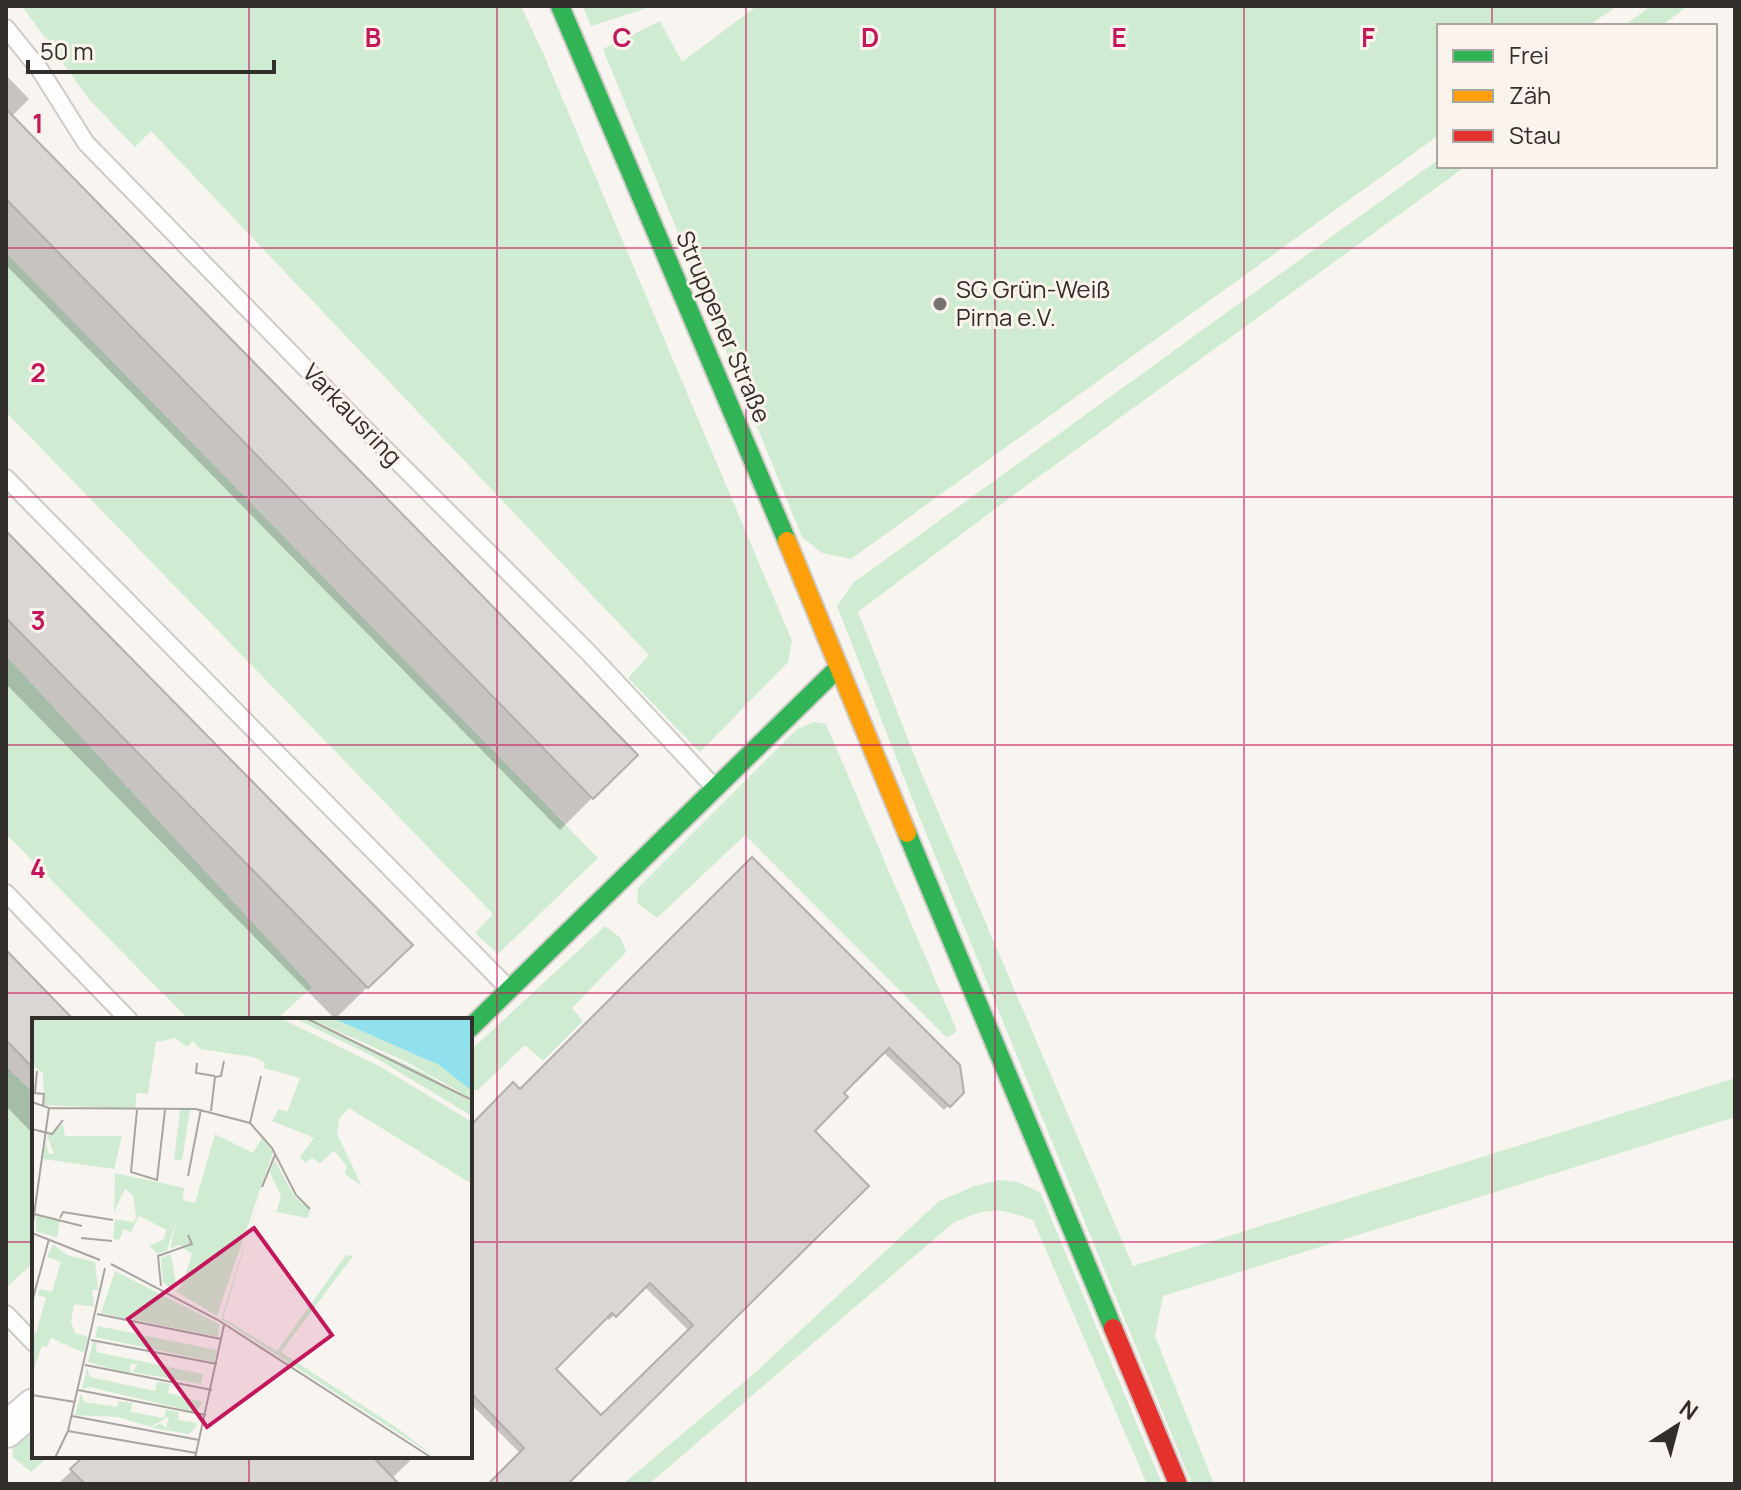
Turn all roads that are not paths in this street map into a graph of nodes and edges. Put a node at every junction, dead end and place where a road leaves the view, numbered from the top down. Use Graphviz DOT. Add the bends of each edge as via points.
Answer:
graph roads {
  1 [pos="560,6"];
  2 [pos="6,28"];
  3 [pos="6,478"];
  4 [pos="838,668"];
  5 [pos="715,788"];
  6 [pos="6,893"];
  7 [pos="510,990"];
  8 [pos="127,1018"];
  9 [pos="472,1026"];
  10 [pos="6,1314"];
  11 [pos="32,1341"];
  12 [pos="32,1408"];
  13 [pos="6,1430"];
  14 [pos="1178,1484"];
  1 -- 4 [label="main road, Struppener Straße"];
  2 -- 5 [label="lane, Varkausring" via="86,143 588,652"];
  3 -- 7 [label="lane"];
  4 -- 5 [label="main road"];
  4 -- 14 [label="main road, Struppener Straße"];
  5 -- 7 [label="main road"];
  6 -- 8 [label="lane"];
  7 -- 9 [label="main road"];
  10 -- 11 [label="lane"];
  12 -- 13 [label="street"];
}
